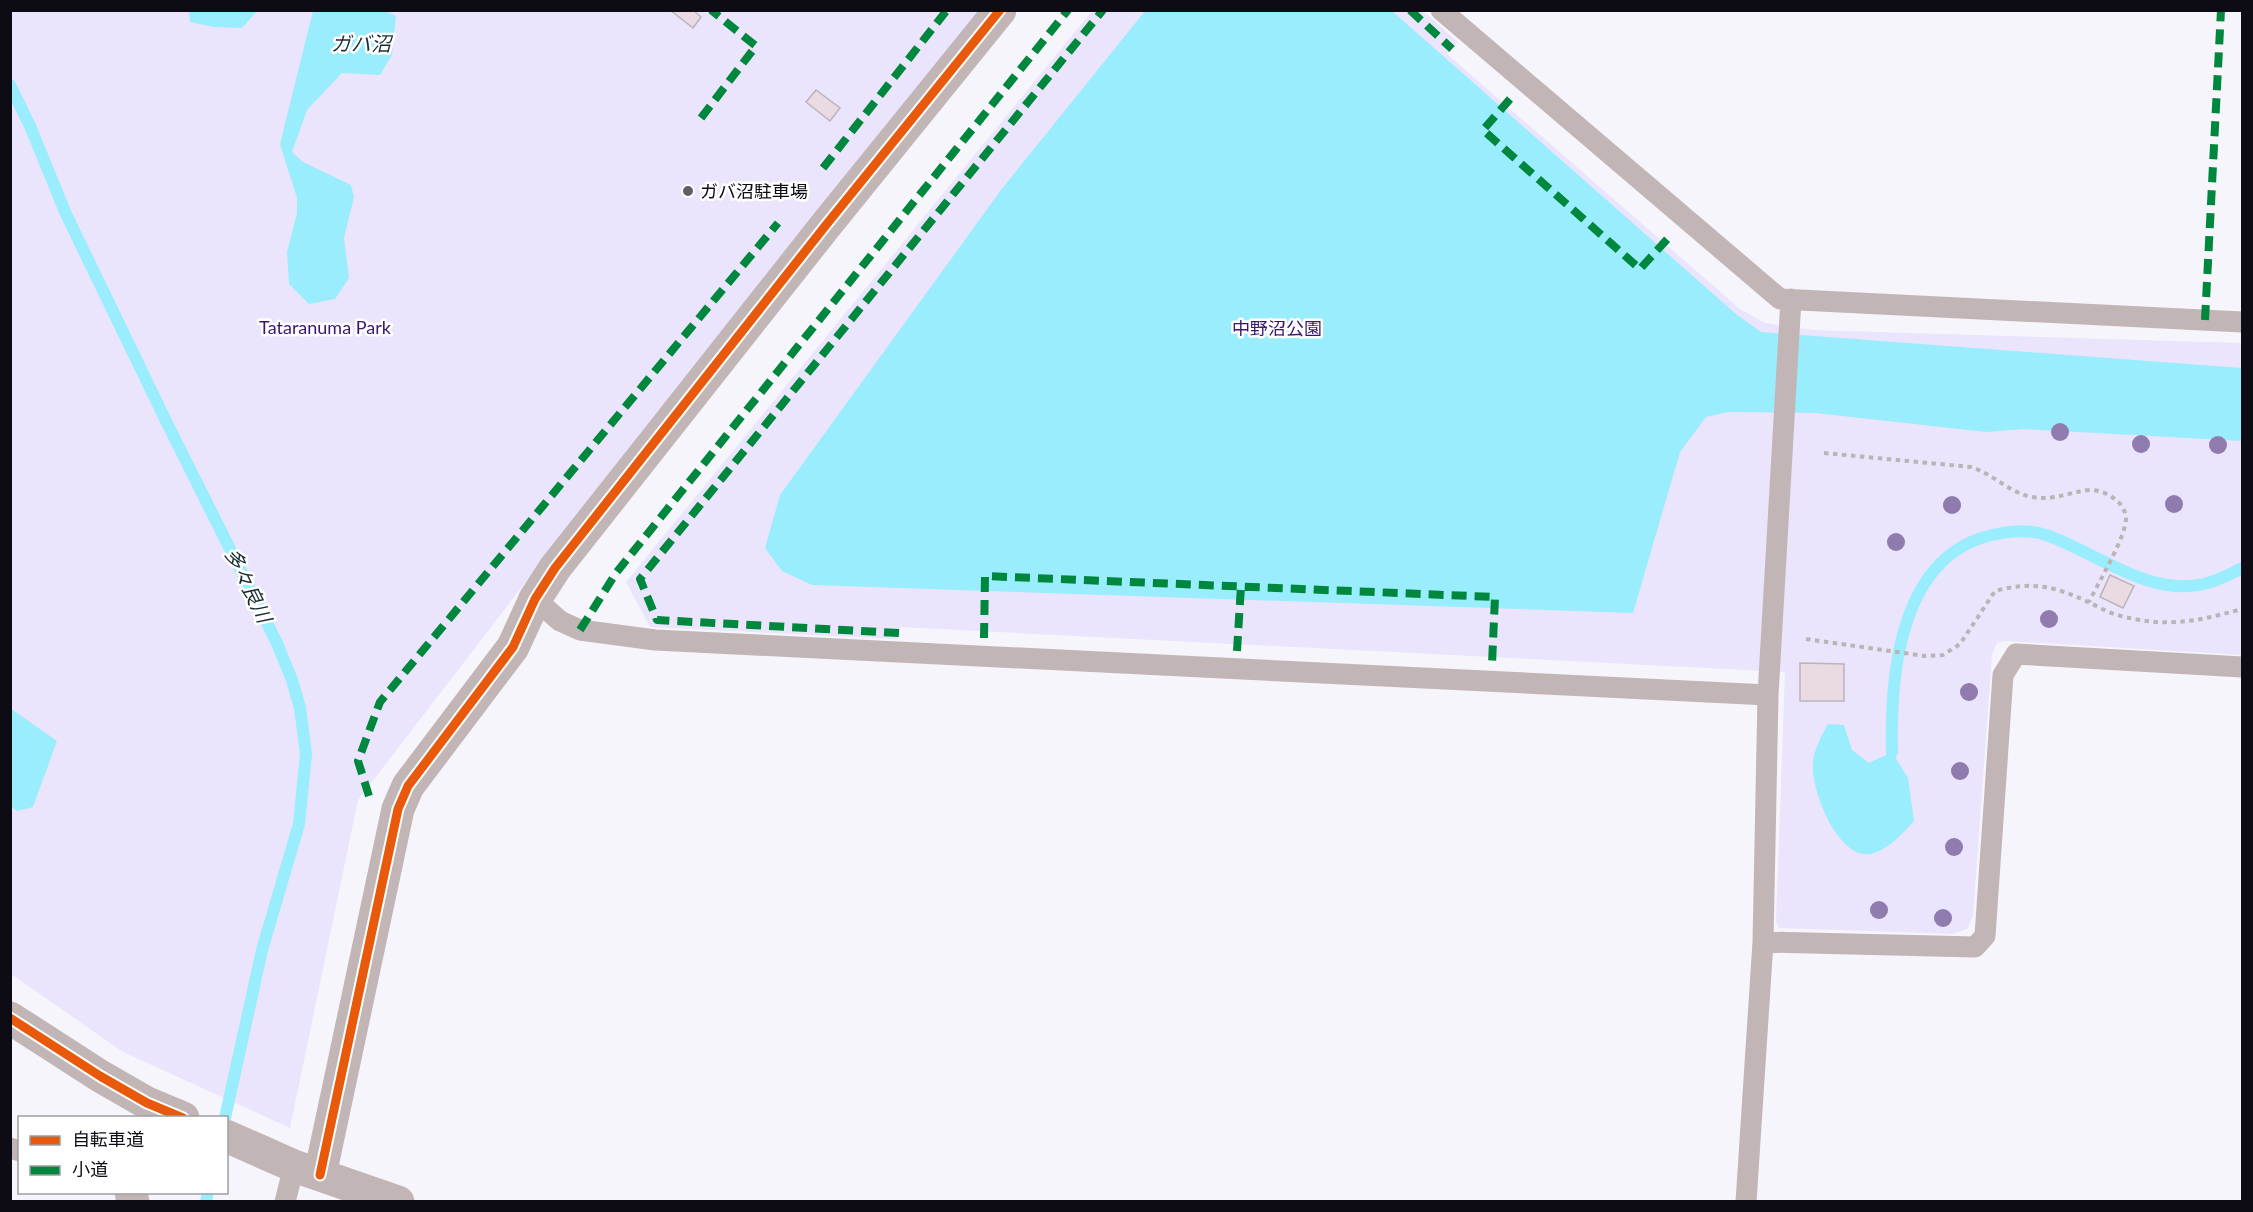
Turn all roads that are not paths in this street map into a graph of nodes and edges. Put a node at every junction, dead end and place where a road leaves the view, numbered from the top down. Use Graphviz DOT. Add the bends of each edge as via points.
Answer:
graph roads {
  1 [pos="1000,10"];
  2 [pos="1441,10"];
  3 [pos="1791,299"];
  4 [pos="2242,322"];
  5 [pos="535,599"];
  6 [pos="2242,666"];
  7 [pos="1768,695"];
  8 [pos="1763,942"];
  9 [pos="10,1018"];
  10 [pos="159,1112"];
  11 [pos="228,1137"];
  12 [pos="297,1166"];
  13 [pos="285,1202"];
  14 [pos="398,1202"];
  15 [pos="1746,1202"];
  1 -- 5 [label="street" via="774,290 555,568"];
  2 -- 3 [label="lane" via="1769,292 1780,299"];
  3 -- 4 [label="lane"];
  3 -- 7 [label="lane"];
  5 -- 7 [label="lane" via="560,621 580,630 655,640"];
  5 -- 12 [label="street" via="513,647 408,786 398,809"];
  6 -- 8 [label="lane" via="2016,654 2003,675 1985,936 1975,947"];
  7 -- 8 [label="lane"];
  8 -- 15 [label="lane"];
  9 -- 10 [label="street"];
  11 -- 12 [label="street"];
  12 -- 13 [label="lane"];
  12 -- 14 [label="street"];
}
